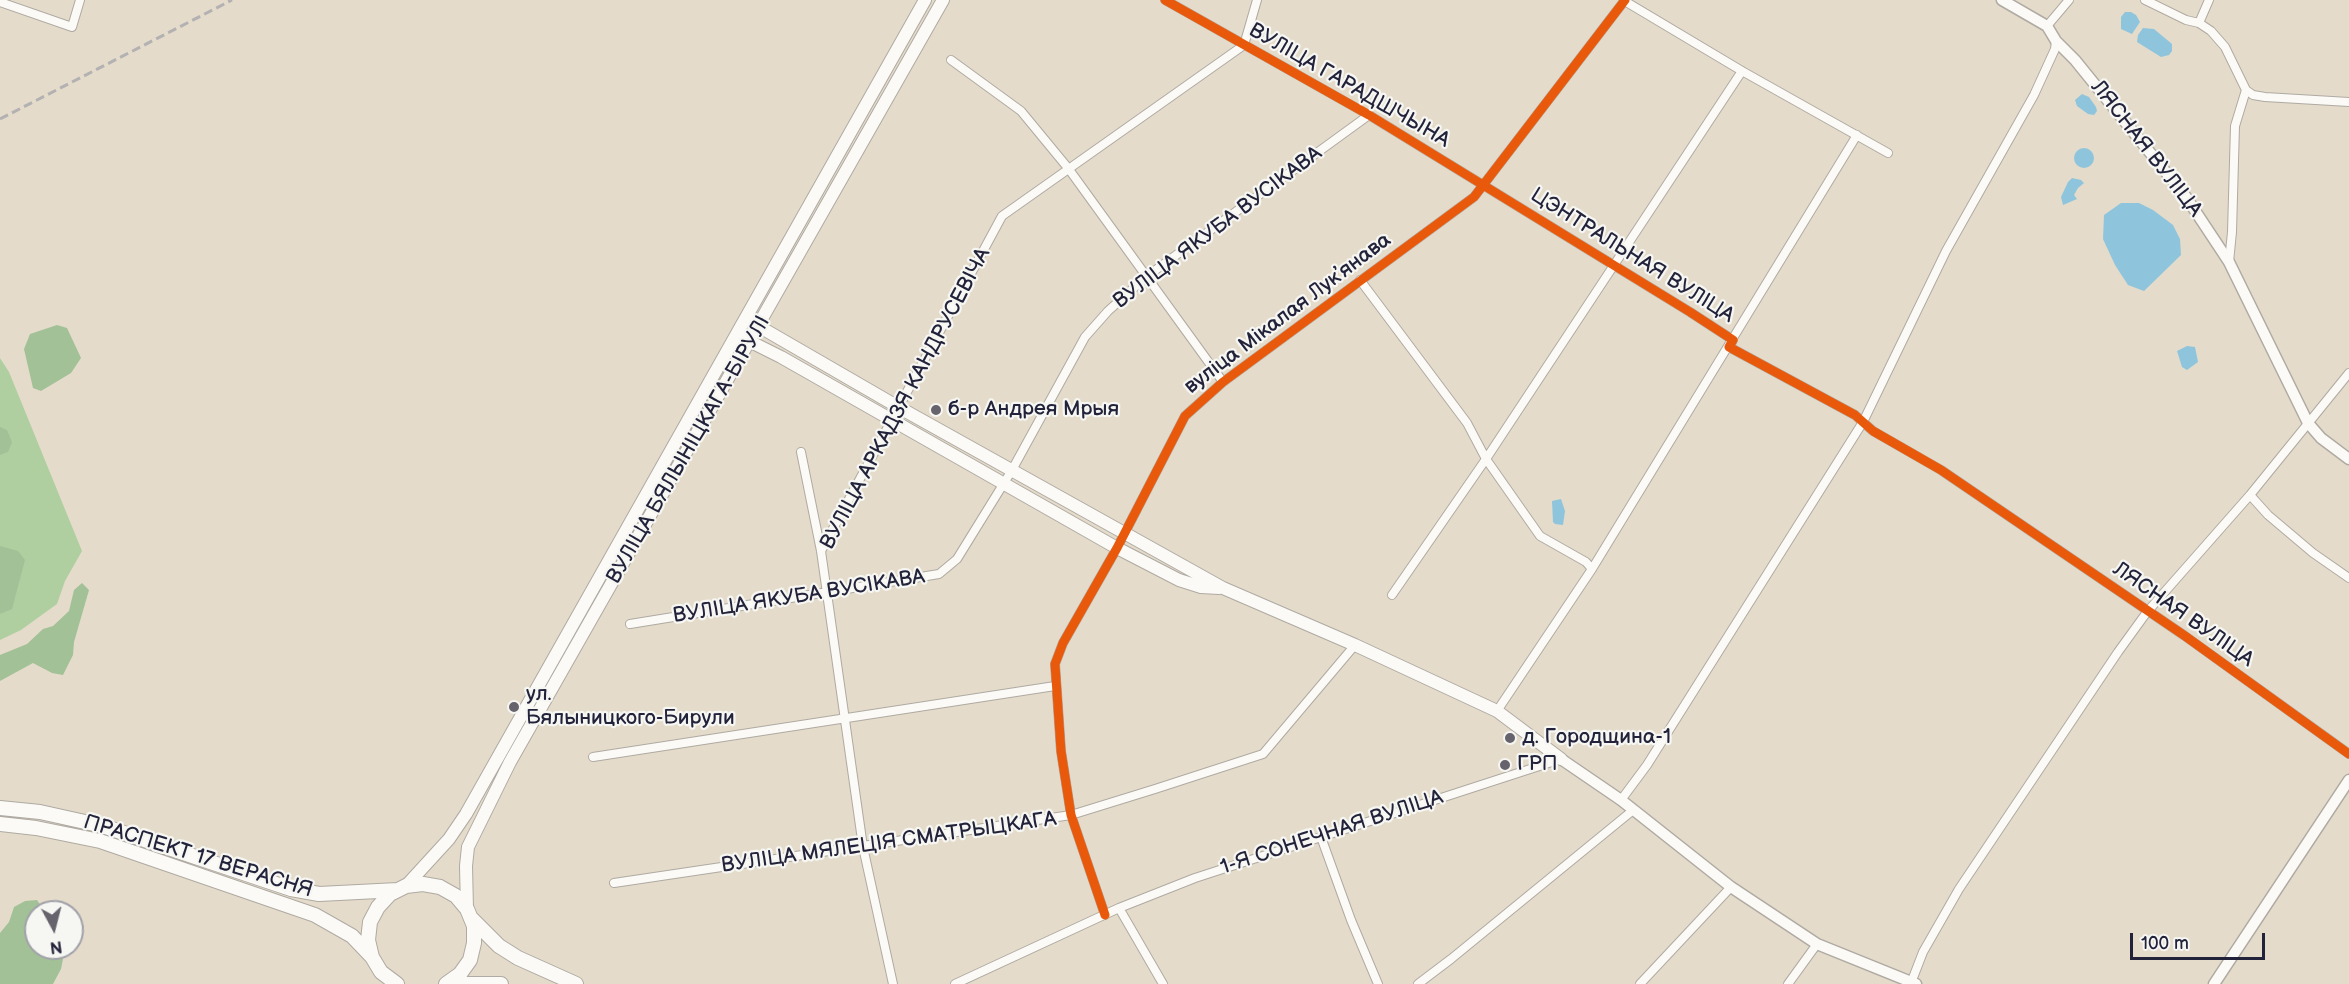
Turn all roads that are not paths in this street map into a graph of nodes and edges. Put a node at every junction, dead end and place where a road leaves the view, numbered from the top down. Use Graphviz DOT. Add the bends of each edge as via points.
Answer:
graph roads {
  1 [pos="80,0"];
  2 [pos="925,0"];
  3 [pos="944,0"];
  4 [pos="1165,0"];
  5 [pos="1257,0"];
  6 [pos="1624,0"];
  7 [pos="2002,0"];
  8 [pos="2069,0"];
  9 [pos="2145,0"];
  10 [pos="2209,0"];
  11 [pos="0,2"];
  12 [pos="2199,23"];
  13 [pos="2047,26"];
  14 [pos="2056,41"];
  15 [pos="1244,45"];
  16 [pos="951,60"];
  17 [pos="1742,71"];
  18 [pos="2246,90"];
  19 [pos="2349,102"];
  20 [pos="1369,115"];
  21 [pos="1857,135"];
  22 [pos="1888,153"];
  23 [pos="1068,168"];
  24 [pos="1483,186"];
  25 [pos="2229,262"];
  26 [pos="1615,264"];
  27 [pos="1146,277"];
  28 [pos="1360,280"];
  29 [pos="746,319"];
  30 [pos="759,326"];
  31 [pos="737,335"];
  32 [pos="750,341"];
  33 [pos="1731,343"];
  34 [pos="2349,373"];
  35 [pos="1222,382"];
  36 [pos="900,408"];
  37 [pos="893,421"];
  38 [pos="1863,422"];
  39 [pos="2308,423"];
  40 [pos="801,452"];
  41 [pos="1486,459"];
  42 [pos="2349,459"];
  43 [pos="1012,470"];
  44 [pos="1004,483"];
  45 [pos="2250,495"];
  46 [pos="1996,507"];
  47 [pos="1124,534"];
  48 [pos="1117,548"];
  49 [pos="821,551"];
  50 [pos="1592,569"];
  51 [pos="2349,578"];
  52 [pos="1223,588"];
  53 [pos="828,593"];
  54 [pos="1392,596"];
  55 [pos="2147,612"];
  56 [pos="630,624"];
  57 [pos="1355,645"];
  58 [pos="1055,687"];
  59 [pos="1497,711"];
  60 [pos="845,719"];
  61 [pos="2349,754"];
  62 [pos="593,757"];
  63 [pos="1561,759"];
  64 [pos="2349,780"];
  65 [pos="1621,801"];
  66 [pos="0,808"];
  67 [pos="1632,811"];
  68 [pos="1071,815"];
  69 [pos="0,825"];
  70 [pos="1321,837"];
  71 [pos="863,847"];
  72 [pos="614,883"];
  73 [pos="1731,887"];
  74 [pos="402,888"];
  75 [pos="1119,909"];
  76 [pos="469,913"];
  77 [pos="1105,915"];
  78 [pos="1817,944"];
  79 [pos="374,961"];
  80 [pos="1913,983"];
  81 [pos="376,984"];
  82 [pos="397,984"];
  83 [pos="446,984"];
  84 [pos="457,984"];
  85 [pos="501,984"];
  86 [pos="576,984"];
  87 [pos="893,984"];
  88 [pos="955,984"];
  89 [pos="1163,984"];
  90 [pos="1378,984"];
  91 [pos="1418,984"];
  92 [pos="1640,984"];
  93 [pos="1788,984"];
  94 [pos="2214,984"];
  1 -- 11 [label="street" via="72,27"];
  2 -- 29 [label="main road, ВУЛІЦА БЯЛЫНІЦКАГА-БІРУЛІ"];
  3 -- 30 [label="main road, ВУЛІЦА БЯЛЫНІЦКАГА-БІРУЛІ"];
  4 -- 15 [label="street, ВУЛІЦА ГАРАДШЧЫНА"];
  5 -- 15 [label="street"];
  6 -- 17 [label="street"];
  6 -- 24 [label="street, вуліца Мікалая Лукʼянава"];
  7 -- 13 [label="street"];
  8 -- 13 [label="street"];
  9 -- 12 [label="street"];
  10 -- 12 [label="street"];
  12 -- 18 [label="street" via="2220,40"];
  13 -- 14 [label="street"];
  14 -- 25 [label="street, ЛЯСНАЯ ВУЛІЦА" via="2166,171"];
  14 -- 38 [label="street" via="2034,95 1946,250"];
  15 -- 20 [label="street, ВУЛІЦА ГАРАДШЧЫНА"];
  15 -- 23 [label="street, ВУЛІЦА АРКАДЗЯ КАНДРУСЕВІЧА"];
  16 -- 23 [label="street" via="1021,111"];
  17 -- 21 [label="street"];
  17 -- 26 [label="street"];
  18 -- 19 [label="street" via="2265,97"];
  18 -- 25 [label="street, ЛЯСНАЯ ВУЛІЦА" via="2235,126"];
  20 -- 24 [label="street, ВУЛІЦА ГАРАДШЧЫНА"];
  20 -- 27 [label="street, ВУЛІЦА ЯКУБА ВУСІКАВА"];
  21 -- 22 [label="street"];
  21 -- 33 [label="street, ЦЭНТРАЛЬНАЯ ВУЛІЦА"];
  23 -- 27 [label="street"];
  23 -- 36 [label="street, ВУЛІЦА АРКАДЗЯ КАНДРУСЕВІЧА" via="1002,216"];
  24 -- 26 [label="street, ЦЭНТРАЛЬНАЯ ВУЛІЦА"];
  24 -- 28 [label="street, вуліца Мікалая Лукʼянава"];
  25 -- 39 [label="street, ЛЯСНАЯ ВУЛІЦА"];
  26 -- 33 [label="street, ЦЭНТРАЛЬНАЯ ВУЛІЦА"];
  26 -- 41 [label="street"];
  27 -- 35 [label="street"];
  27 -- 43 [label="street, ВУЛІЦА ЯКУБА ВУСІКАВА" via="1085,337"];
  28 -- 35 [label="street, вуліца Мікалая Лукʼянава"];
  28 -- 41 [label="street" via="1467,423"];
  29 -- 30 [label="main road"];
  29 -- 31 [label="main road, ВУЛІЦА БЯЛЫНІЦКАГА-БІРУЛІ"];
  30 -- 32 [label="main road, ВУЛІЦА БЯЛЫНІЦКАГА-БІРУЛІ"];
  30 -- 36 [label="main road"];
  31 -- 32 [label="main road"];
  31 -- 74 [label="main road, ВУЛІЦА БЯЛЫНІЦКАГА-БІРУЛІ" via="466,814 449,839"];
  32 -- 37 [label="main road"];
  32 -- 76 [label="main road, ВУЛІЦА БЯЛЫНІЦКАГА-БІРУЛІ" via="510,762 468,847"];
  33 -- 38 [label="street, ЦЭНТРАЛЬНАЯ ВУЛІЦА"];
  33 -- 50 [label="street, ЦЭНТРАЛЬНАЯ ВУЛІЦА"];
  34 -- 39 [label="street, ЛЯСНАЯ ВУЛІЦА"];
  35 -- 47 [label="street, вуліца Мікалая Лукʼянава" via="1185,416"];
  36 -- 37 [label="street, ВУЛІЦА АРКАДЗЯ КАНДРУСЕВІЧА"];
  36 -- 43 [label="main road"];
  37 -- 44 [label="main road"];
  37 -- 49 [label="street, ВУЛІЦА АРКАДЗЯ КАНДРУСЕВІЧА"];
  38 -- 46 [label="street, ЦЭНТРАЛЬНАЯ ВУЛІЦА"];
  38 -- 65 [label="street"];
  39 -- 42 [label="street, ЛЯСНАЯ ВУЛІЦА"];
  39 -- 45 [label="street, ЛЯСНАЯ ВУЛІЦА"];
  40 -- 49 [label="street"];
  41 -- 50 [label="street" via="1540,536"];
  41 -- 54 [label="street"];
  43 -- 44 [label="street, ВУЛІЦА ЯКУБА ВУСІКАВА"];
  43 -- 47 [label="main road"];
  44 -- 48 [label="main road"];
  44 -- 53 [label="street, ВУЛІЦА ЯКУБА ВУСІКАВА" via="957,559 939,574"];
  45 -- 51 [label="street" via="2313,553"];
  45 -- 55 [label="street, ЛЯСНАЯ ВУЛІЦА"];
  46 -- 55 [label="street, ЛЯСНАЯ ВУЛІЦА"];
  47 -- 48 [label="street, вуліца Мікалая Лукʼянава"];
  47 -- 52 [label="main road"];
  48 -- 52 [label="main road" via="1179,580"];
  48 -- 58 [label="street, вуліца Мікалая Лукʼянава" via="1063,644 1055,664"];
  49 -- 53 [label="street, ВУЛІЦА АРКАДЗЯ КАНДРУСЕВІЧА"];
  50 -- 59 [label="street, ЦЭНТРАЛЬНАЯ ВУЛІЦА"];
  52 -- 57 [label="main road"];
  53 -- 56 [label="street, ВУЛІЦА ЯКУБА ВУСІКАВА"];
  53 -- 60 [label="street, ВУЛІЦА АРКАДЗЯ КАНДРУСЕВІЧА"];
  55 -- 61 [label="street, ЛЯСНАЯ ВУЛІЦА"];
  55 -- 80 [label="street, ЛЯСНАЯ ВУЛІЦА" via="1979,857 1923,952"];
  57 -- 59 [label="main road"];
  57 -- 68 [label="street, ВУЛІЦА МЯЛЕЦІЯ СМАТРЫЦКАГА" via="1263,754"];
  58 -- 60 [label="street"];
  58 -- 68 [label="street, вуліца Мікалая Лукʼянава"];
  59 -- 63 [label="main road"];
  60 -- 62 [label="street"];
  60 -- 71 [label="street, ВУЛІЦА АРКАДЗЯ КАНДРУСЕВІЧА"];
  63 -- 65 [label="street"];
  63 -- 70 [label="street, 1-Я СОНЕЧНАЯ ВУЛІЦА"];
  64 -- 94 [label="street"];
  65 -- 67 [label="street"];
  66 -- 74 [label="main road, ПРАСПЕКТ 17 ВЕРАСНЯ" via="103,826 291,889 319,894"];
  67 -- 73 [label="street"];
  67 -- 91 [label="street"];
  68 -- 71 [label="street, ВУЛІЦА МЯЛЕЦІЯ СМАТРЫЦКАГА"];
  68 -- 77 [label="street, вуліца Мікалая Лукʼянава"];
  69 -- 79 [label="main road, ПРАСПЕКТ 17 ВЕРАСНЯ" via="100,841 315,915 352,936"];
  70 -- 75 [label="street, 1-Я СОНЕЧНАЯ ВУЛІЦА" via="1218,870"];
  70 -- 90 [label="street"];
  71 -- 72 [label="street, ВУЛІЦА МЯЛЕЦІЯ СМАТРЫЦКАГА"];
  71 -- 87 [label="street, ВУЛІЦА АРКАДЗЯ КАНДРУСЕВІЧА"];
  73 -- 78 [label="street"];
  73 -- 92 [label="street"];
  74 -- 76 [label="main road, ПРАСПЕКТ 17 ВЕРАСНЯ" via="423,884 440,887 456,896"];
  74 -- 79 [label="main road" via="383,900 370,922 368,940"];
  75 -- 77 [label="street, 1-Я СОНЕЧНАЯ ВУЛІЦА"];
  75 -- 89 [label="street"];
  76 -- 83 [label="main road" via="475,934 473,952 465,968"];
  76 -- 86 [label="main road" via="499,946"];
  77 -- 88 [label="street, 1-Я СОНЕЧНАЯ ВУЛІЦА"];
  78 -- 80 [label="street"];
  78 -- 93 [label="street"];
  79 -- 81 [label="main road"];
  79 -- 82 [label="main road, ПРАСПЕКТ 17 ВЕРАСНЯ"];
  84 -- 85 [label="main road"];
}
